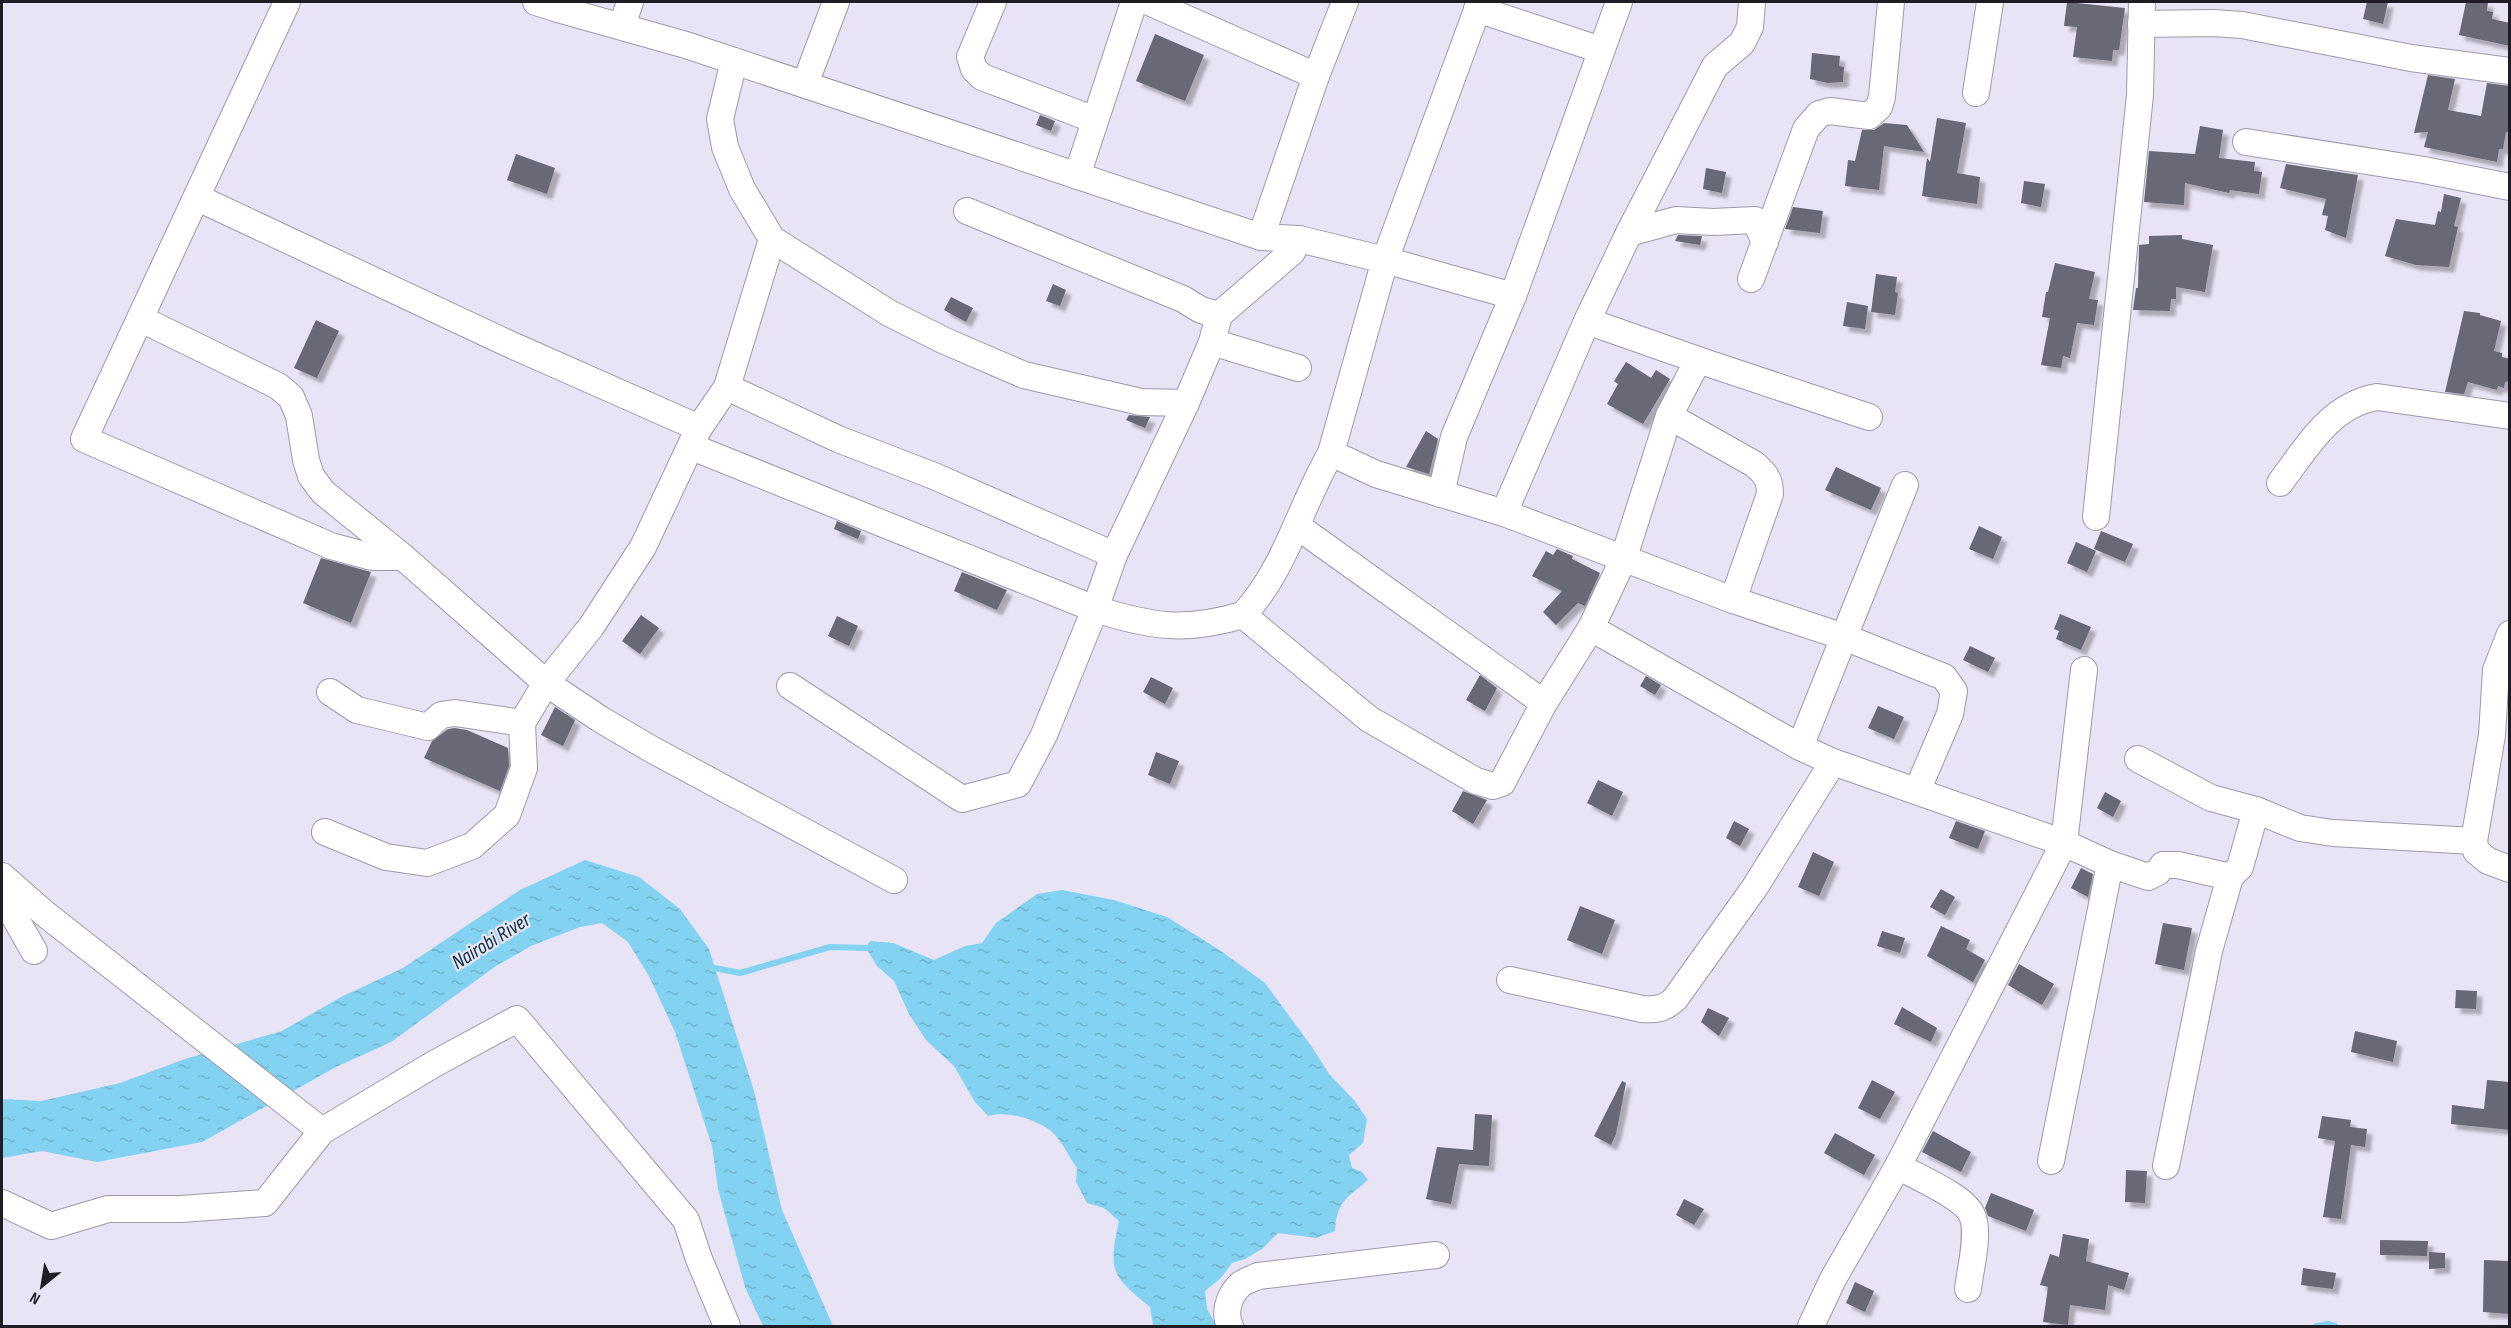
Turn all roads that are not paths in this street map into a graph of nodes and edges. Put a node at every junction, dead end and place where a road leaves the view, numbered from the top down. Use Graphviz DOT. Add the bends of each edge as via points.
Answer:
graph roads {
  1 [pos="288,2"];
  2 [pos="630,2"];
  3 [pos="836,2"];
  4 [pos="993,2"];
  5 [pos="1134,2"];
  6 [pos="1149,2"];
  7 [pos="1345,2"];
  8 [pos="1619,2"];
  9 [pos="1752,2"];
  10 [pos="1892,2"];
  11 [pos="1990,2"];
  12 [pos="551,4"];
  13 [pos="1478,5"];
  14 [pos="2141,13"];
  15 [pos="622,26"];
  16 [pos="1601,50"];
  17 [pos="734,61"];
  18 [pos="2510,71"];
  19 [pos="1316,76"];
  20 [pos="806,84"];
  21 [pos="1976,93"];
  22 [pos="1095,120"];
  23 [pos="2246,142"];
  24 [pos="1077,176"];
  25 [pos="2510,187"];
  26 [pos="198,198"];
  27 [pos="967,211"];
  28 [pos="1629,233"];
  29 [pos="1261,237"];
  30 [pos="772,239"];
  31 [pos="1299,239"];
  32 [pos="1765,242"];
  33 [pos="1384,260"];
  34 [pos="1751,279"];
  35 [pos="1513,296"];
  36 [pos="1219,315"];
  37 [pos="141,319"];
  38 [pos="1587,321"];
  39 [pos="1212,342"];
  40 [pos="1698,360"];
  41 [pos="1298,368"];
  42 [pos="727,387"];
  43 [pos="1186,403"];
  44 [pos="1669,416"];
  45 [pos="2510,416"];
  46 [pos="1869,417"];
  47 [pos="695,437"];
  48 [pos="1331,453"];
  49 [pos="2280,483"];
  50 [pos="1905,485"];
  51 [pos="1441,494"];
  52 [pos="1504,513"];
  53 [pos="2096,517"];
  54 [pos="1297,526"];
  55 [pos="1114,555"];
  56 [pos="403,557"];
  57 [pos="1623,560"];
  58 [pos="1733,600"];
  59 [pos="1095,609"];
  60 [pos="1243,615"];
  61 [pos="1591,628"];
  62 [pos="2510,634"];
  63 [pos="1844,637"];
  64 [pos="2084,670"];
  65 [pos="546,683"];
  66 [pos="790,686"];
  67 [pos="330,692"];
  68 [pos="1544,703"];
  69 [pos="522,723"];
  70 [pos="2501,738"];
  71 [pos="1800,747"];
  72 [pos="2138,759"];
  73 [pos="1833,762"];
  74 [pos="1917,791"];
  75 [pos="2256,810"];
  76 [pos="325,832"];
  77 [pos="2474,841"];
  78 [pos="2064,843"];
  79 [pos="2110,864"];
  80 [pos="2510,869"];
  81 [pos="2,876"];
  82 [pos="2230,877"];
  83 [pos="894,880"];
  84 [pos="2,895"];
  85 [pos="34,951"];
  86 [pos="1510,980"];
  87 [pos="322,1131"];
  88 [pos="2051,1161"];
  89 [pos="1898,1166"];
  90 [pos="2166,1166"];
  91 [pos="2,1203"];
  92 [pos="1436,1255"];
  93 [pos="1968,1289"];
  94 [pos="728,1326"];
  95 [pos="1230,1326"];
  96 [pos="1811,1326"];
  1 -- 26 [label="street"];
  2 -- 15 [label="street"];
  3 -- 20 [label="street"];
  4 -- 22 [label="street" via="970,57 974,69 982,77"];
  5 -- 22 [label="street"];
  6 -- 19 [label="street"];
  7 -- 19 [label="street"];
  8 -- 16 [label="street"];
  9 -- 28 [label="street" via="1750,27 1742,43 1715,66"];
  10 -- 32 [label="street" via="1879,108 1869,116 1830,111 1819,114 1806,129"];
  11 -- 21 [label="street"];
  12 -- 15 [label="street"];
  13 -- 16 [label="street"];
  13 -- 33 [label="street"];
  14 -- 18 [label="street" via="2242,25 2411,58"];
  14 -- 53 [label="street" via="2138,118"];
  15 -- 17 [label="street"];
  16 -- 35 [label="street"];
  17 -- 20 [label="street"];
  17 -- 30 [label="street" via="720,119 724,147 742,189"];
  19 -- 29 [label="street"];
  20 -- 24 [label="street"];
  22 -- 24 [label="street"];
  23 -- 25 [label="street"];
  24 -- 29 [label="street"];
  26 -- 37 [label="street"];
  26 -- 47 [label="street" via="507,343"];
  27 -- 36 [label="street"];
  28 -- 32 [label="street" via="1676,220 1755,220"];
  28 -- 38 [label="street"];
  29 -- 31 [label="street"];
  30 -- 42 [label="street"];
  30 -- 43 [label="street" via="889,313 1024,375 1141,402"];
  31 -- 33 [label="street"];
  31 -- 36 [label="street" via="1292,252"];
  32 -- 34 [label="street"];
  33 -- 35 [label="street"];
  33 -- 48 [label="street"];
  35 -- 51 [label="street" via="1454,436"];
  36 -- 39 [label="street"];
  37 -- 56 [label="street" via="278,386 291,397 299,416 311,476 323,492"];
  37 -- 56 [label="street" via="84,439 331,546 372,557"];
  38 -- 40 [label="street"];
  38 -- 52 [label="street"];
  39 -- 41 [label="street"];
  39 -- 43 [label="street"];
  40 -- 44 [label="street"];
  40 -- 46 [label="street"];
  42 -- 47 [label="street"];
  42 -- 55 [label="street" via="838,439 934,476"];
  43 -- 55 [label="street"];
  44 -- 57 [label="street"];
  44 -- 58 [label="street" via="1754,464 1770,482 1770,494"];
  45 -- 49 [label="street" via="2377,397 2360,400 2339,411 2321,429"];
  47 -- 59 [label="street"];
  47 -- 65 [label="street" via="643,547 591,627"];
  48 -- 51 [label="street" via="1376,474"];
  48 -- 54 [label="street"];
  50 -- 63 [label="street"];
  51 -- 52 [label="street"];
  52 -- 57 [label="street"];
  54 -- 60 [label="street" via="1267,586"];
  54 -- 68 [label="street"];
  55 -- 59 [label="street"];
  56 -- 65 [label="street"];
  57 -- 58 [label="street"];
  57 -- 61 [label="street"];
  58 -- 63 [label="street"];
  59 -- 60 [label="street" via="1170,627 1212,624"];
  59 -- 66 [label="street" via="1044,735 1018,784 962,799"];
  60 -- 68 [label="street" via="1369,719 1476,781 1493,786 1502,783"];
  61 -- 68 [label="street"];
  61 -- 71 [label="street"];
  62 -- 70 [label="street" via="2496,670"];
  63 -- 71 [label="street"];
  63 -- 74 [label="street" via="1944,677 1954,691 1950,714"];
  64 -- 78 [label="street"];
  65 -- 69 [label="street"];
  65 -- 83 [label="street" via="651,749"];
  67 -- 69 [label="street" via="357,710 428,727 441,715 455,712"];
  69 -- 76 [label="street" via="524,768 507,815 472,846 428,863 386,857"];
  70 -- 77 [label="street"];
  71 -- 73 [label="street"];
  72 -- 75 [label="street" via="2211,798"];
  73 -- 74 [label="street"];
  73 -- 86 [label="street" via="1755,887 1667,1007 1642,1009"];
  74 -- 78 [label="street"];
  75 -- 77 [label="street" via="2300,828 2333,833"];
  75 -- 82 [label="street" via="2240,867"];
  77 -- 80 [label="street" via="2476,851 2488,861"];
  78 -- 79 [label="street"];
  78 -- 89 [label="street"];
  79 -- 82 [label="street" via="2148,877 2163,865"];
  79 -- 88 [label="street"];
  81 -- 87 [label="street"];
  82 -- 90 [label="street" via="2209,951"];
  84 -- 85 [label="street"];
  87 -- 91 [label="street" via="265,1203 108,1209 51,1226"];
  87 -- 94 [label="street" via="517,1019 686,1220"];
  89 -- 93 [label="street" via="1966,1204 1973,1216 1975,1233"];
  89 -- 96 [label="street" via="1833,1279"];
  92 -- 95 [label="street" via="1258,1276 1240,1285 1231,1299 1226,1316"];
}
